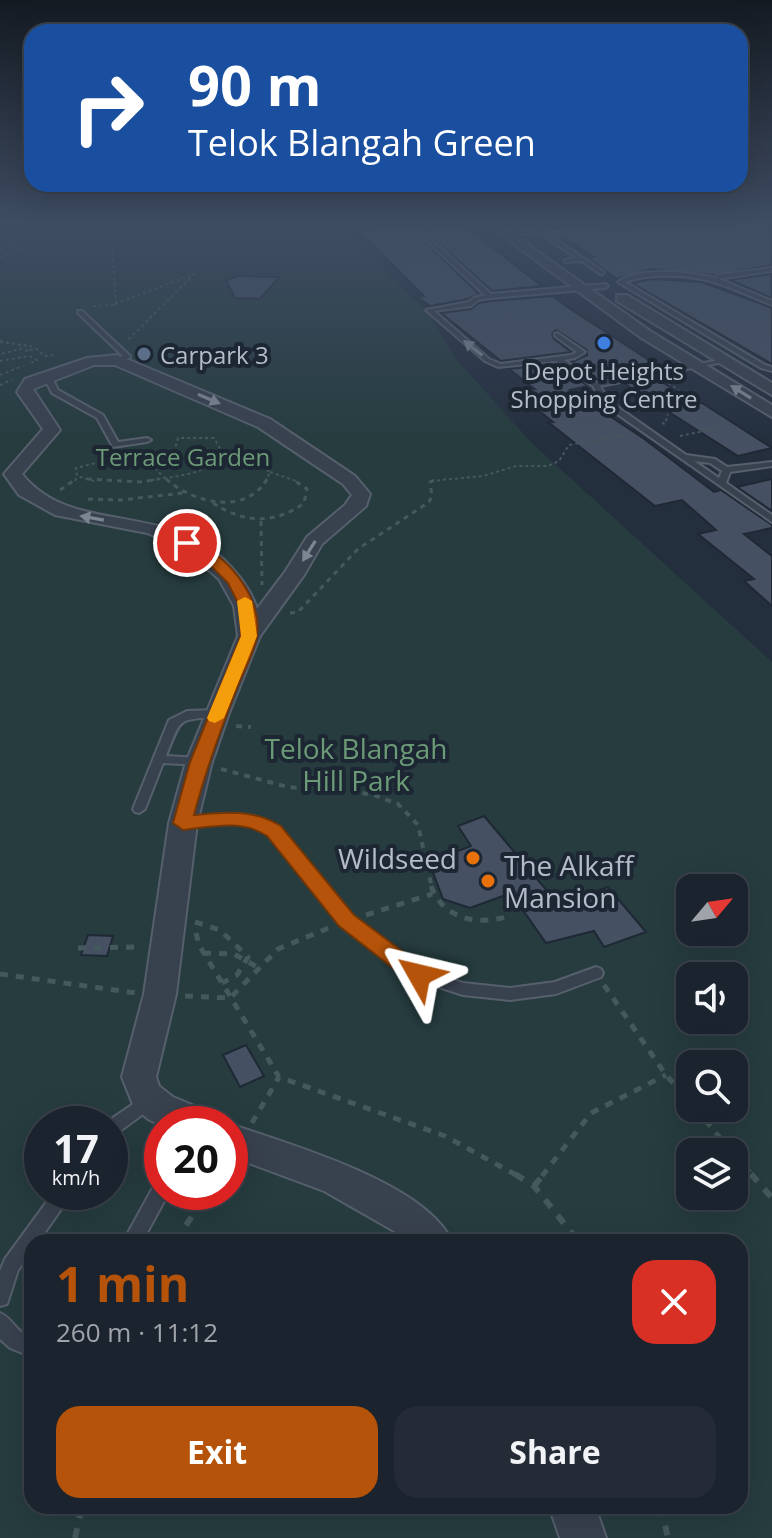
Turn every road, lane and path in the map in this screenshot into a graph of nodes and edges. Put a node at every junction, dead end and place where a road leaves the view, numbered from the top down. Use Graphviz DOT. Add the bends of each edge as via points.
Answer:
graph roads {
  1 [pos="115,297"];
  2 [pos="134,297"];
  3 [pos="170,297"];
  4 [pos="488,297"];
  5 [pos="593,297"];
  6 [pos="627,297"];
  7 [pos="646,297"];
  8 [pos="115,304"];
  9 [pos="83,309"];
  10 [pos="673,330"];
  11 [pos="645,334"];
  12 [pos="557,335"];
  13 [pos="0,341"];
  14 [pos="31,346"];
  15 [pos="119,353"];
  16 [pos="0,354"];
  17 [pos="557,359"];
  18 [pos="723,360"];
  19 [pos="0,361"];
  20 [pos="696,365"];
  21 [pos="772,369"];
  22 [pos="0,375"];
  23 [pos="47,375"];
  24 [pos="668,383"];
  25 [pos="596,385"];
  26 [pos="679,390"];
  27 [pos="772,390"];
  28 [pos="772,412"];
  29 [pos="668,414"];
  30 [pos="665,424"];
  31 [pos="718,428"];
  32 [pos="646,431"];
  33 [pos="679,436"];
  34 [pos="147,440"];
  35 [pos="223,454"];
  36 [pos="685,457"];
  37 [pos="145,459"];
  38 [pos="772,464"];
  39 [pos="726,470"];
  40 [pos="270,472"];
  41 [pos="77,476"];
  42 [pos="162,476"];
  43 [pos="722,483"];
  44 [pos="183,493"];
  45 [pos="71,495"];
  46 [pos="84,498"];
  47 [pos="211,502"];
  48 [pos="772,519"];
  49 [pos="261,521"];
  50 [pos="262,592"];
  51 [pos="298,612"];
  52 [pos="249,636"];
  53 [pos="217,713"];
  54 [pos="159,759"];
  55 [pos="199,762"];
  56 [pos="139,809"];
  57 [pos="183,823"];
  58 [pos="174,892"];
  59 [pos="512,915"];
  60 [pos="193,921"];
  61 [pos="140,947"];
  62 [pos="78,948"];
  63 [pos="278,949"];
  64 [pos="203,953"];
  65 [pos="248,957"];
  66 [pos="259,968"];
  67 [pos="596,973"];
  68 [pos="0,974"];
  69 [pos="221,984"];
  70 [pos="160,994"];
  71 [pos="230,998"];
  72 [pos="666,1075"];
  73 [pos="279,1077"];
  74 [pos="676,1086"];
  75 [pos="148,1101"];
  76 [pos="158,1106"];
  77 [pos="128,1116"];
  78 [pos="707,1122"];
  79 [pos="248,1123"];
  80 [pos="720,1138"];
  81 [pos="248,1147"];
  82 [pos="748,1170"];
  83 [pos="534,1186"];
  84 [pos="772,1198"];
  85 [pos="51,1210"];
  86 [pos="150,1210"];
  87 [pos="196,1210"];
  88 [pos="34,1234"];
  89 [pos="136,1234"];
  90 [pos="180,1234"];
  91 [pos="425,1234"];
  92 [pos="573,1234"];
  93 [pos="24,1247"];
  94 [pos="0,1297"];
  95 [pos="0,1322"];
  96 [pos="24,1346"];
  97 [pos="80,1514"];
  98 [pos="575,1514"];
  99 [pos="663,1514"];
  100 [pos="75,1538"];
  101 [pos="583,1538"];
  102 [pos="668,1538"];
  1 -- 8 [label="path"];
  2 -- 8 [label="path"];
  3 -- 15 [label="path"];
  17 -- 4 [label="lane, one-way" via="500,366 429,310"];
  5 -- 11 [label="street"];
  6 -- 10 [label="street"];
  7 -- 21 [label="lane"];
  8 -- 9 [label="path"];
  9 -- 15 [label="lane"];
  10 -- 11 [label="street"];
  10 -- 18 [label="street"];
  11 -- 20 [label="street"];
  12 -- 17 [label="lane" via="582,352"];
  13 -- 14 [label="path"];
  13 -- 16 [label="path, bridge" via="21,345 21,351"];
  15 -- 23 [label="street"];
  15 -- 52 [label="street, one-way" via="264,423 357,486 359,502 314,541"];
  17 -- 25 [label="lane"];
  18 -- 20 [label="lane"];
  18 -- 27 [label="street"];
  19 -- 22 [label="path" via="30,356 37,360"];
  20 -- 25 [label="lane"];
  28 -- 20 [label="street, one-way"];
  23 -- 34 [label="lane" via="55,391 100,417 116,445"];
  52 -- 23 [label="street, one-way" via="248,607 234,581 206,553 168,533 68,514 22,490 13,474 52,430 25,388"];
  24 -- 26 [label="path"];
  25 -- 32 [label="lane" via="606,402"];
  29 -- 30 [label="path"];
  31 -- 33 [label="path"];
  32 -- 36 [label="lane"];
  32 -- 51 [label="path" via="569,445 559,461 548,466 433,479 429,502 358,549"];
  35 -- 37 [label="path" via="214,438 193,436 178,438 174,452"];
  35 -- 40 [label="path" via="247,456"];
  35 -- 42 [label="path" via="210,468"];
  36 -- 39 [label="lane" via="712,461"];
  36 -- 43 [label="lane"];
  37 -- 41 [label="path" via="89,464 76,468"];
  37 -- 42 [label="path"];
  38 -- 39 [label="lane"];
  39 -- 43 [label="lane"];
  40 -- 47 [label="path" via="268,482 251,495"];
  40 -- 49 [label="path" via="295,478 307,496 298,508"];
  41 -- 42 [label="path" via="123,483"];
  41 -- 45 [label="path" via="59,491"];
  42 -- 44 [label="path"];
  43 -- 48 [label="lane"];
  44 -- 46 [label="path"];
  44 -- 47 [label="path"];
  47 -- 49 [label="path" via="231,517"];
  49 -- 50 [label="path"];
  52 -- 53 [label="street"];
  53 -- 54 [label="lane" via="195,713 173,723"];
  53 -- 55 [label="street"];
  54 -- 55 [label="lane"];
  54 -- 56 [label="lane"];
  55 -- 57 [label="street"];
  55 -- 59 [label="path" via="297,789 393,802 418,822 425,869 439,905 466,920"];
  57 -- 58 [label="street"];
  57 -- 67 [label="lane" via="234,818 274,831 346,921 419,975 463,989 510,994 556,988"];
  58 -- 60 [label="path" via="187,898"];
  58 -- 70 [label="street"];
  60 -- 64 [label="path"];
  60 -- 65 [label="path" via="220,930"];
  61 -- 62 [label="path"];
  63 -- 66 [label="path"];
  64 -- 65 [label="path"];
  64 -- 69 [label="path"];
  65 -- 66 [label="path"];
  65 -- 69 [label="path" via="237,975"];
  66 -- 71 [label="path"];
  67 -- 72 [label="path"];
  68 -- 70 [label="path"];
  69 -- 71 [label="path"];
  70 -- 71 [label="path"];
  70 -- 75 [label="street" via="139,1077"];
  71 -- 73 [label="path"];
  72 -- 74 [label="path"];
  72 -- 83 [label="path" via="591,1113"];
  73 -- 79 [label="path"];
  73 -- 83 [label="path" via="445,1136"];
  75 -- 76 [label="street"];
  75 -- 77 [label="lane"];
  78 -- 80 [label="path"];
  81 -- 91 [label="street" via="336,1178 414,1222"];
  82 -- 84 [label="path"];
  83 -- 92 [label="path"];
  85 -- 88 [label="lane"];
  86 -- 89 [label="lane"];
  87 -- 90 [label="path"];
  93 -- 94 [label="lane"];
  95 -- 96 [label="lane" via="8,1336"];
  97 -- 100 [label="path"];
  98 -- 101 [label="street"];
  99 -- 102 [label="path"];
}
